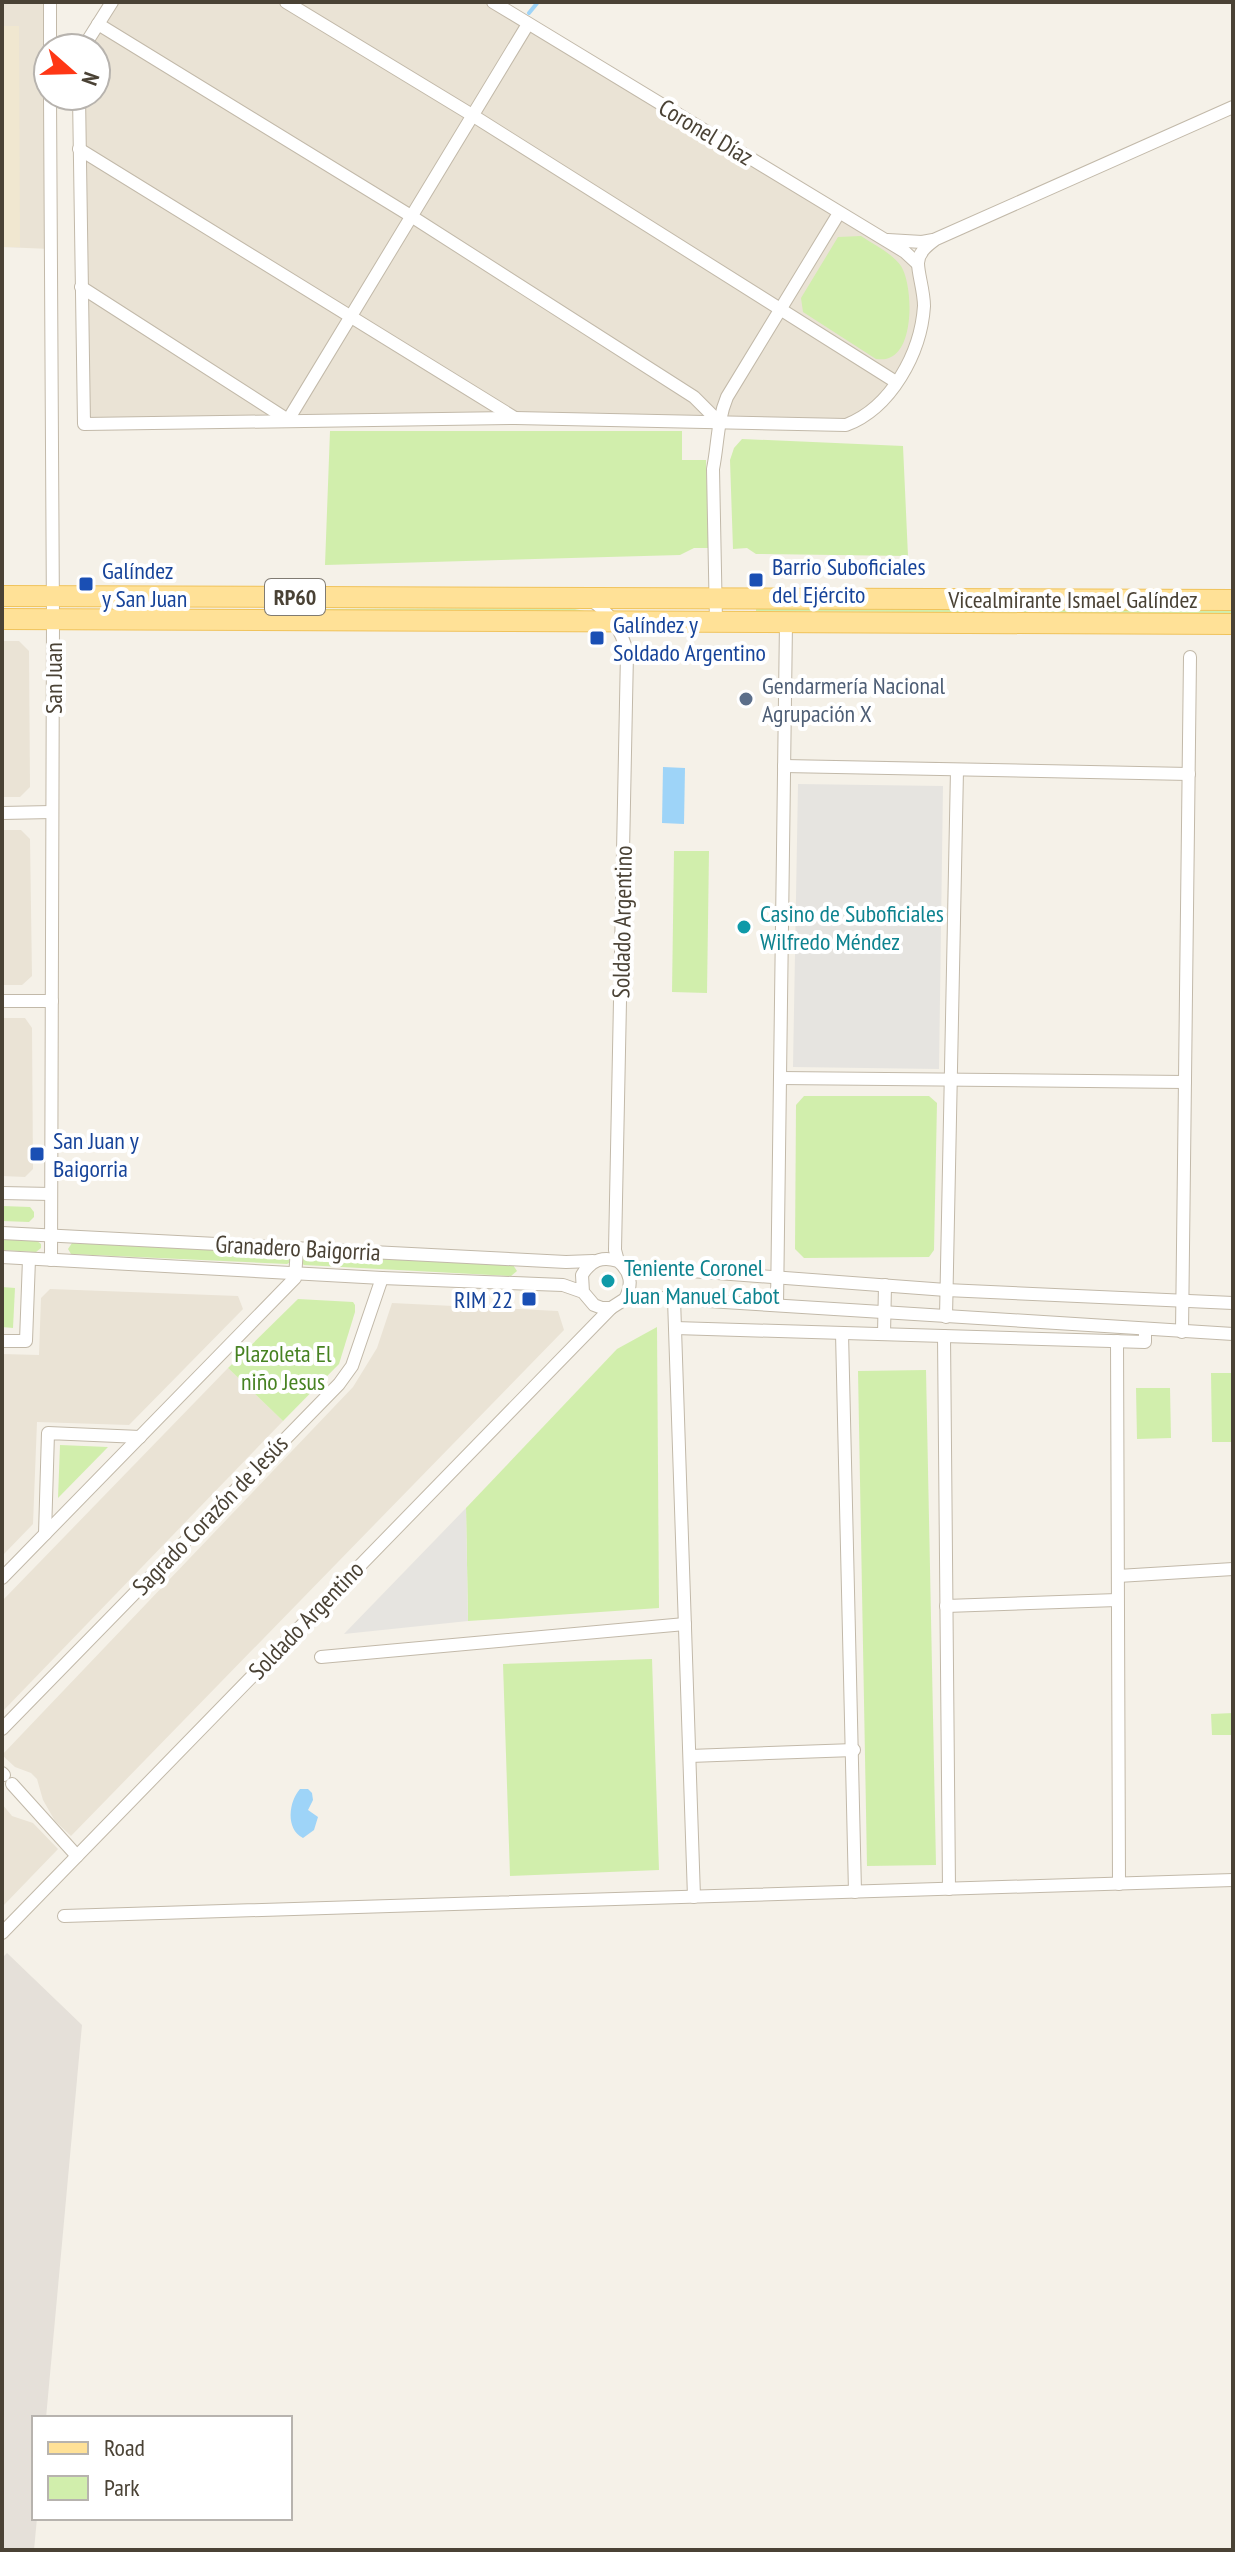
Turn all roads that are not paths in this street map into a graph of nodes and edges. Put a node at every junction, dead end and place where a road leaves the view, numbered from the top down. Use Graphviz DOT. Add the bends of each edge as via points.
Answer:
graph roads {
  1 [pos="50,2"];
  2 [pos="112,2"];
  3 [pos="286,2"];
  4 [pos="493,2"];
  5 [pos="98,24"];
  6 [pos="528,24"];
  7 [pos="50,32"];
  8 [pos="93,32"];
  9 [pos="1233,107"];
  10 [pos="50,112"];
  11 [pos="79,112"];
  12 [pos="472,115"];
  13 [pos="79,149"];
  14 [pos="839,213"];
  15 [pos="411,216"];
  16 [pos="936,239"];
  17 [pos="883,240"];
  18 [pos="918,264"];
  19 [pos="81,287"];
  20 [pos="781,309"];
  21 [pos="349,316"];
  22 [pos="896,382"];
  23 [pos="515,418"];
  24 [pos="288,420"];
  25 [pos="718,421"];
  26 [pos="2,596"];
  27 [pos="52,596"];
  28 [pos="587,598"];
  29 [pos="716,598"];
  30 [pos="1233,600"];
  31 [pos="2,619"];
  32 [pos="53,620"];
  33 [pos="614,622"];
  34 [pos="716,622"];
  35 [pos="786,622"];
  36 [pos="1233,624"];
  37 [pos="1190,657"];
  38 [pos="784,766"];
  39 [pos="957,770"];
  40 [pos="1189,774"];
  41 [pos="52,812"];
  42 [pos="2,813"];
  43 [pos="2,1001"];
  44 [pos="52,1001"];
  45 [pos="780,1078"];
  46 [pos="950,1080"];
  47 [pos="1185,1082"];
  48 [pos="2,1193"];
  49 [pos="51,1194"];
  50 [pos="2,1233"];
  51 [pos="51,1236"];
  52 [pos="297,1248"];
  53 [pos="2,1257"];
  54 [pos="29,1259"];
  55 [pos="51,1260"];
  56 [pos="593,1261"];
  57 [pos="621,1264"];
  58 [pos="296,1272"];
  59 [pos="777,1277"];
  60 [pos="382,1278"];
  61 [pos="885,1285"];
  62 [pos="946,1290"];
  63 [pos="583,1292"];
  64 [pos="625,1299"];
  65 [pos="674,1299"];
  66 [pos="1182,1300"];
  67 [pos="1233,1303"];
  68 [pos="777,1305"];
  69 [pos="611,1308"];
  70 [pos="885,1312"];
  71 [pos="946,1317"];
  72 [pos="675,1328"];
  73 [pos="1145,1330"];
  74 [pos="1182,1332"];
  75 [pos="842,1333"];
  76 [pos="884,1334"];
  77 [pos="1233,1334"];
  78 [pos="944,1336"];
  79 [pos="2,1341"];
  80 [pos="1117,1341"];
  81 [pos="140,1437"];
  82 [pos="45,1534"];
  83 [pos="1233,1569"];
  84 [pos="1118,1576"];
  85 [pos="2,1578"];
  86 [pos="1117,1600"];
  87 [pos="946,1606"];
  88 [pos="685,1624"];
  89 [pos="321,1657"];
  90 [pos="2,1729"];
  91 [pos="854,1750"];
  92 [pos="690,1756"];
  93 [pos="6,1778"];
  94 [pos="77,1856"];
  95 [pos="1233,1880"];
  96 [pos="1119,1884"];
  97 [pos="949,1889"];
  98 [pos="855,1892"];
  99 [pos="694,1897"];
  100 [pos="64,1916"];
  101 [pos="2,1933"];
  1 -- 7 [label="street"];
  2 -- 5 [label="street"];
  3 -- 12 [label="street"];
  4 -- 6 [label="street, Coronel Díaz"];
  5 -- 8 [label="street"];
  5 -- 15 [label="street"];
  6 -- 12 [label="street"];
  6 -- 14 [label="street, Coronel Díaz"];
  9 -- 16 [label="street"];
  10 -- 27 [label="street, San Juan"];
  11 -- 13 [label="street"];
  12 -- 15 [label="street"];
  12 -- 20 [label="street"];
  13 -- 19 [label="street"];
  13 -- 21 [label="street"];
  14 -- 17 [label="street, Coronel Díaz"];
  14 -- 20 [label="street"];
  15 -- 21 [label="street"];
  15 -- 25 [label="street" via="694,397"];
  16 -- 17 [label="street"];
  16 -- 18 [label="street" via="926,246"];
  17 -- 18 [label="street, Coronel Díaz"];
  18 -- 22 [label="street" via="924,289 922,319 913,352"];
  19 -- 24 [label="street"];
  19 -- 24 [label="street" via="84,424"];
  20 -- 22 [label="street"];
  20 -- 25 [label="street"];
  21 -- 23 [label="street"];
  21 -- 24 [label="street"];
  22 -- 25 [label="street" via="872,411 846,425"];
  23 -- 24 [label="street"];
  23 -- 25 [label="street"];
  25 -- 29 [label="street" via="713,469"];
  26 -- 27 [label="main road, Vicealmirante Ismael Galíndez / RP60"];
  27 -- 28 [label="main road, Vicealmirante Ismael Galíndez / RP60"];
  27 -- 32 [label="street, San Juan"];
  28 -- 29 [label="main road, Vicealmirante Ismael Galíndez / RP60"];
  28 -- 33 [label="street, Soldado Argentino"];
  29 -- 30 [label="main road, Vicealmirante Ismael Galíndez / RP60"];
  29 -- 34 [label="street"];
  31 -- 32 [label="main road, Vicealmirante Ismael Galíndez / RP60"];
  32 -- 33 [label="main road, Vicealmirante Ismael Galíndez / RP60"];
  32 -- 41 [label="street, San Juan"];
  33 -- 34 [label="main road, Vicealmirante Ismael Galíndez / RP60"];
  33 -- 57 [label="street, Soldado Argentino" via="627,653 616,1234"];
  34 -- 35 [label="main road, Vicealmirante Ismael Galíndez / RP60"];
  35 -- 36 [label="main road, Vicealmirante Ismael Galíndez / RP60"];
  35 -- 38 [label="street"];
  37 -- 40 [label="street"];
  38 -- 39 [label="street"];
  38 -- 45 [label="street"];
  39 -- 40 [label="street"];
  39 -- 46 [label="street"];
  40 -- 47 [label="street"];
  41 -- 42 [label="street"];
  41 -- 44 [label="street, San Juan"];
  43 -- 44 [label="street"];
  44 -- 49 [label="street, San Juan"];
  45 -- 46 [label="street"];
  45 -- 59 [label="street"];
  46 -- 47 [label="street"];
  46 -- 62 [label="street"];
  47 -- 66 [label="street"];
  48 -- 49 [label="street"];
  49 -- 51 [label="street, San Juan"];
  50 -- 51 [label="street, Granadero Baigorria"];
  51 -- 52 [label="street, Granadero Baigorria"];
  51 -- 55 [label="street, San Juan"];
  52 -- 56 [label="street, Granadero Baigorria"];
  52 -- 58 [label="street"];
  53 -- 54 [label="street, Granadero Baigorria"];
  54 -- 55 [label="street, Granadero Baigorria"];
  54 -- 79 [label="street" via="26,1341"];
  55 -- 58 [label="street, Granadero Baigorria"];
  56 -- 57 [label="street, Granadero Baigorria"];
  56 -- 63 [label="street" via="582,1275"];
  57 -- 59 [label="street, Granadero Baigorria"];
  57 -- 64 [label="street" via="631,1283"];
  58 -- 60 [label="street, Granadero Baigorria"];
  58 -- 81 [label="street"];
  59 -- 61 [label="street, Granadero Baigorria"];
  59 -- 68 [label="street"];
  60 -- 63 [label="street, Granadero Baigorria" via="563,1285"];
  60 -- 90 [label="street, Sagrado Corazón de Jesús" via="352,1366 339,1384"];
  61 -- 62 [label="street, Granadero Baigorria"];
  61 -- 70 [label="street"];
  62 -- 66 [label="street, Granadero Baigorria"];
  62 -- 71 [label="street"];
  63 -- 69 [label="street, Granadero Baigorria" via="594,1305"];
  64 -- 65 [label="street"];
  64 -- 69 [label="street"];
  65 -- 68 [label="street"];
  65 -- 72 [label="street"];
  66 -- 67 [label="street, Granadero Baigorria"];
  66 -- 74 [label="street"];
  68 -- 70 [label="street"];
  69 -- 94 [label="street, Soldado Argentino"];
  70 -- 71 [label="street"];
  70 -- 76 [label="street"];
  71 -- 73 [label="street"];
  72 -- 75 [label="street"];
  72 -- 88 [label="street"];
  73 -- 74 [label="street"];
  73 -- 80 [label="street" via="1145,1342"];
  74 -- 77 [label="street"];
  75 -- 76 [label="street"];
  75 -- 91 [label="street"];
  76 -- 78 [label="street"];
  78 -- 80 [label="street"];
  78 -- 87 [label="street"];
  80 -- 84 [label="street"];
  81 -- 82 [label="street"];
  81 -- 82 [label="street" via="48,1433"];
  82 -- 85 [label="street"];
  83 -- 84 [label="street"];
  84 -- 86 [label="street"];
  86 -- 87 [label="street"];
  86 -- 96 [label="street"];
  87 -- 97 [label="street"];
  88 -- 89 [label="street"];
  88 -- 92 [label="street"];
  91 -- 92 [label="street"];
  91 -- 98 [label="street"];
  92 -- 99 [label="street"];
  93 -- 94 [label="street"];
  94 -- 101 [label="street, Soldado Argentino"];
  95 -- 96 [label="street"];
  96 -- 97 [label="street"];
  97 -- 98 [label="street"];
  98 -- 99 [label="street"];
  99 -- 100 [label="street"];
}
